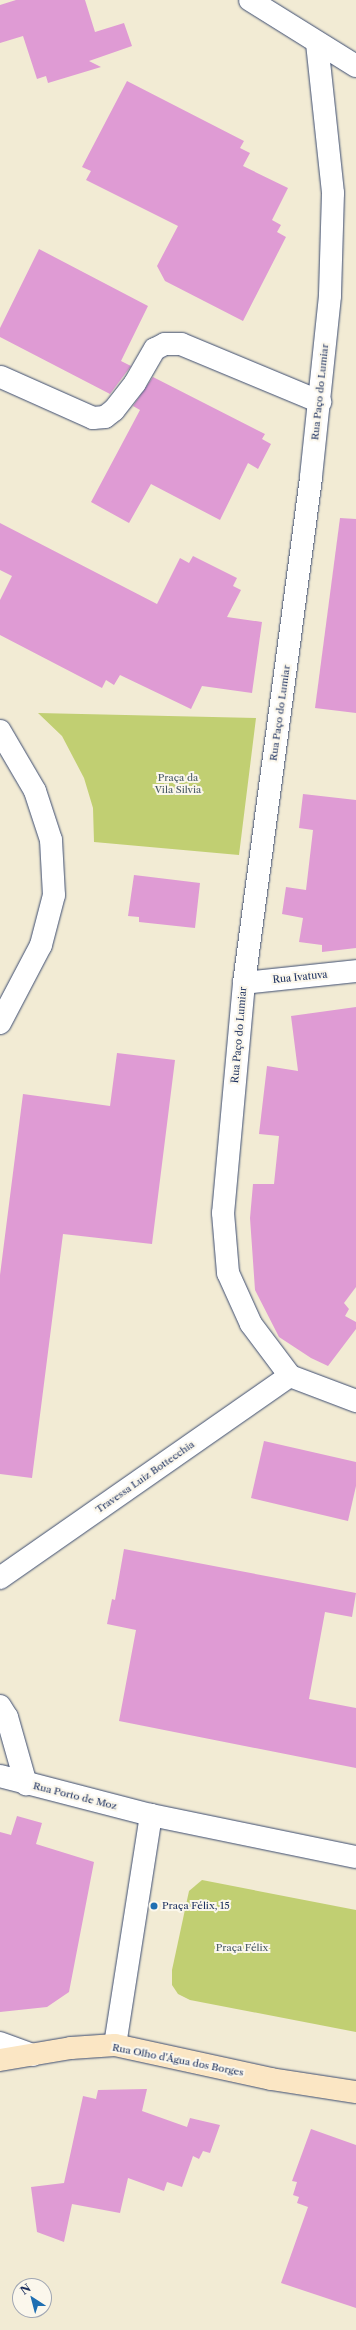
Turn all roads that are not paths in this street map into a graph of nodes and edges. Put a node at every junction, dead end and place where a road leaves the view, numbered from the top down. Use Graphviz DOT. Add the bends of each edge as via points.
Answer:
graph roads {
  1 [pos="250,0"];
  2 [pos="317,42"];
  3 [pos="356,66"];
  4 [pos="1,377"];
  5 [pos="320,402"];
  6 [pos="0,731"];
  7 [pos="356,971"];
  8 [pos="244,983"];
  9 [pos="0,1023"];
  10 [pos="290,1376"];
  11 [pos="356,1401"];
  12 [pos="0,1578"];
  13 [pos="0,1706"];
  14 [pos="0,1776"];
  15 [pos="26,1784"];
  16 [pos="151,1815"];
  17 [pos="356,1857"];
  18 [pos="0,2043"];
  19 [pos="115,2045"];
  20 [pos="33,2055"];
  21 [pos="0,2060"];
  22 [pos="356,2092"];
  1 -- 2 [label="street"];
  2 -- 3 [label="street"];
  2 -- 5 [label="street, Rua Paço do Lumiar" via="333,193 330,296"];
  4 -- 5 [label="street" via="93,418 105,417 114,410 135,383 155,349 165,344 181,344"];
  5 -- 8 [label="street, Rua Paço do Lumiar"];
  6 -- 9 [label="street" via="38,798 51,840 54,896 41,945"];
  7 -- 8 [label="street, Rua Ivatuva"];
  8 -- 10 [label="street, Rua Paço do Lumiar" via="223,1213 228,1273 251,1324"];
  10 -- 11 [label="street"];
  10 -- 12 [label="street, Travessa Luiz Bottecchia"];
  13 -- 15 [label="street" via="7,1717"];
  14 -- 15 [label="street, Rua Porto de Moz"];
  15 -- 16 [label="street, Rua Porto de Moz"];
  16 -- 17 [label="street"];
  16 -- 19 [label="street"];
  18 -- 20 [label="street"];
  19 -- 20 [label="main road, Rua Olho d'Água dos Borges" via="71,2048"];
  19 -- 22 [label="main road, Rua Olho d'Água dos Borges" via="271,2079"];
  20 -- 21 [label="main road, Rua Olho d'Água dos Borges"];
}
